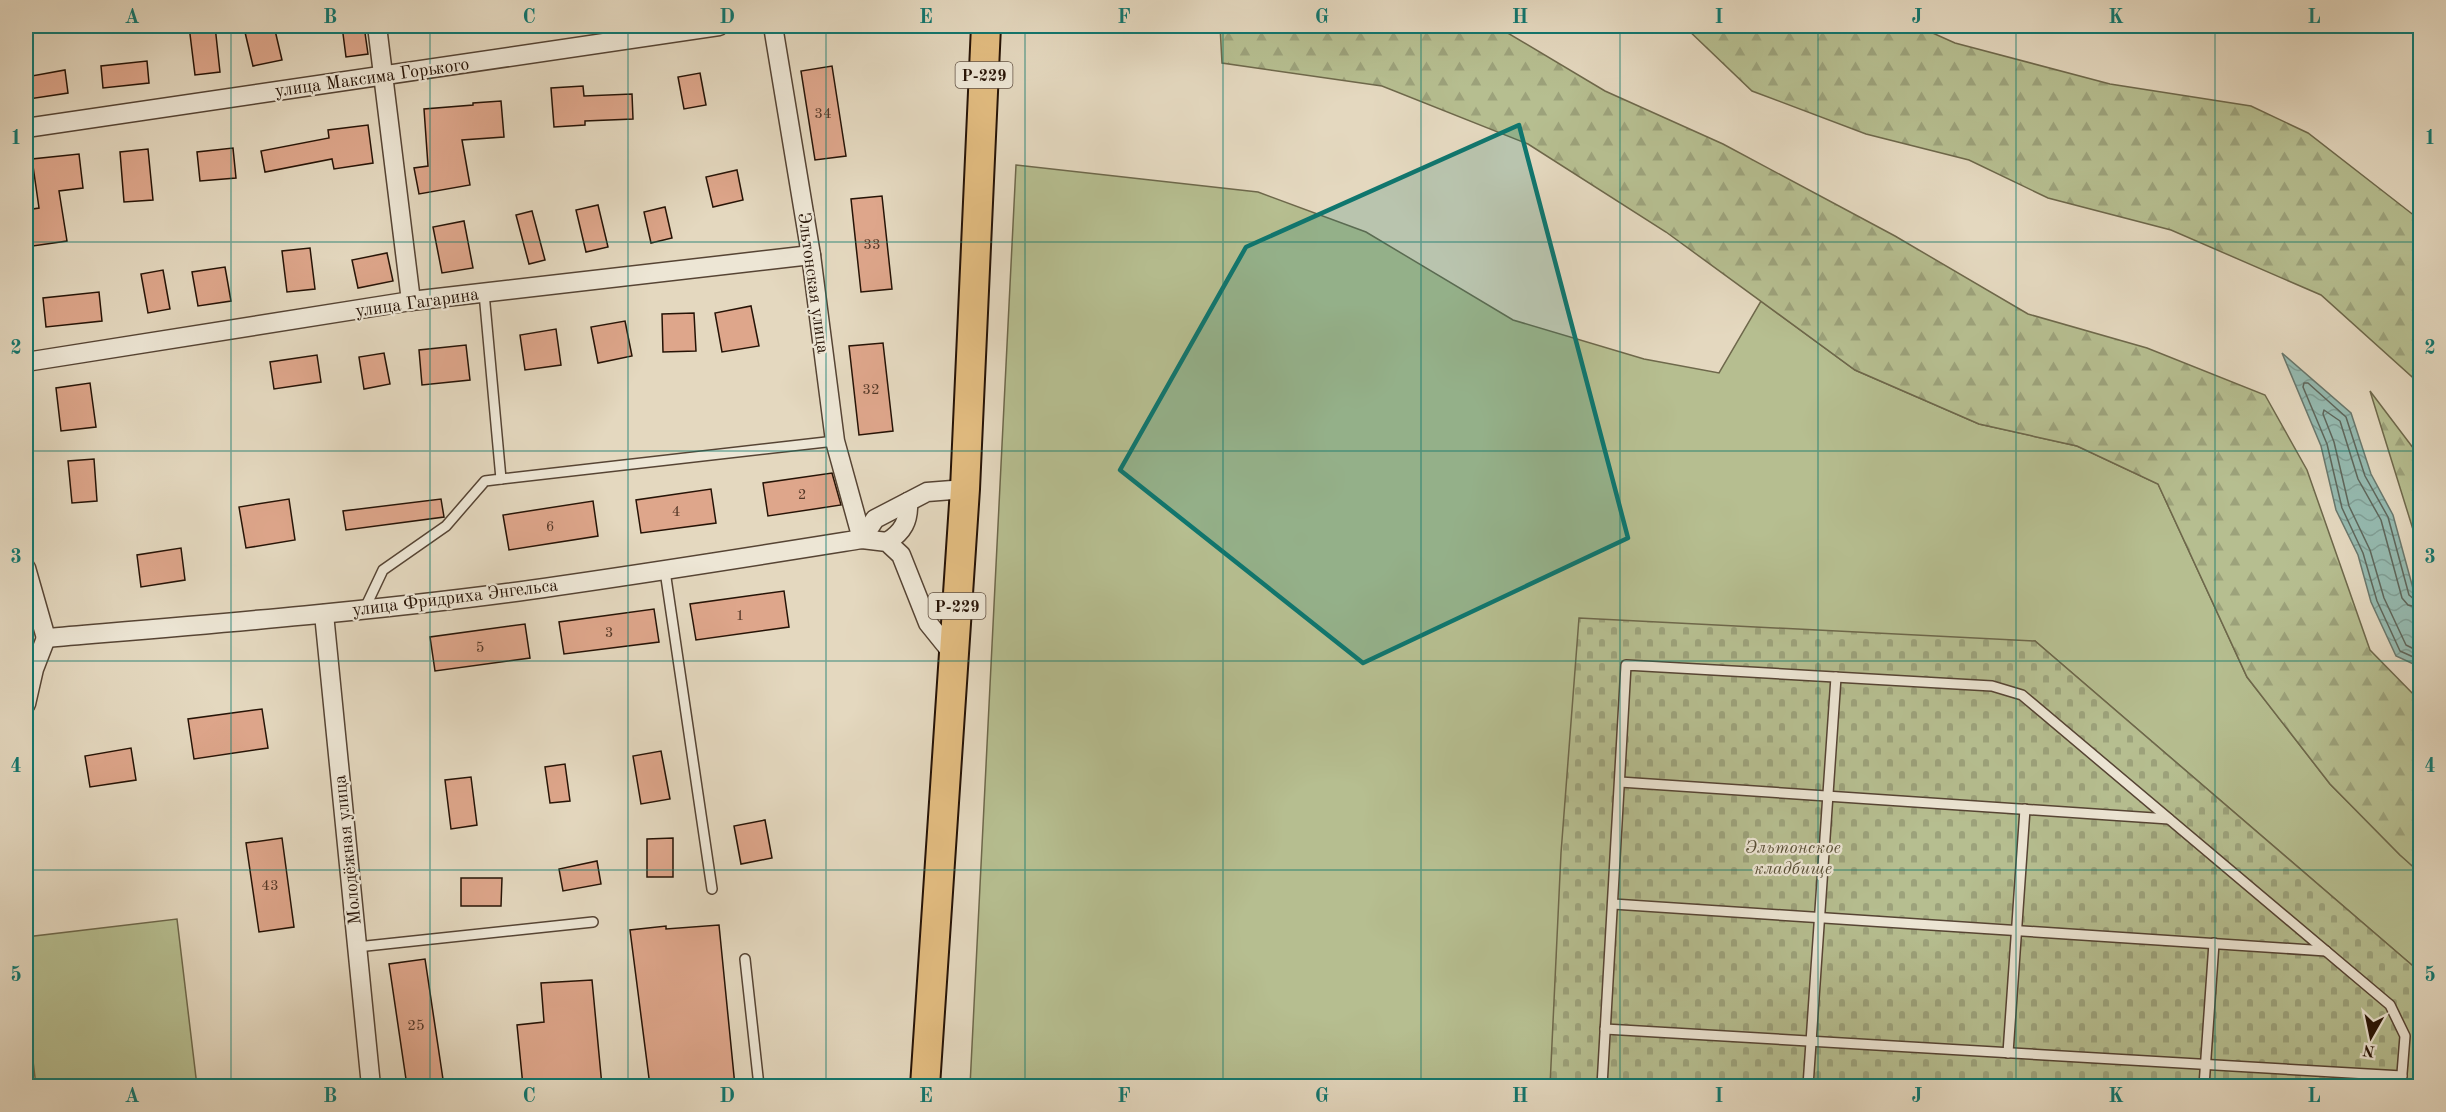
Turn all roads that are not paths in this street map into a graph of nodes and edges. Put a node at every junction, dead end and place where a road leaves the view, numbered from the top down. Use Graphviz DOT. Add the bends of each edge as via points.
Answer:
graph roads {
  1 [pos="377,26"];
  2 [pos="719,26"];
  3 [pos="773,26"];
  4 [pos="986,26"];
  5 [pos="383,75"];
  6 [pos="26,129"];
  7 [pos="811,255"];
  8 [pos="484,293"];
  9 [pos="411,301"];
  10 [pos="26,362"];
  11 [pos="835,441"];
  12 [pos="501,479"];
  13 [pos="965,489"];
  14 [pos="908,502"];
  15 [pos="861,539"];
  16 [pos="886,542"];
  17 [pos="26,568"];
  18 [pos="665,571"];
  19 [pos="366,608"];
  20 [pos="324,614"];
  21 [pos="45,638"];
  22 [pos="953,654"];
  23 [pos="1836,677"];
  24 [pos="26,704"];
  25 [pos="1620,782"];
  26 [pos="1827,796"];
  27 [pos="2025,809"];
  28 [pos="2169,819"];
  29 [pos="712,890"];
  30 [pos="1613,904"];
  31 [pos="1819,917"];
  32 [pos="593,922"];
  33 [pos="2017,931"];
  34 [pos="2214,943"];
  35 [pos="357,947"];
  36 [pos="2326,951"];
  37 [pos="745,959"];
  38 [pos="1605,1029"];
  39 [pos="1811,1041"];
  40 [pos="2008,1053"];
  41 [pos="2205,1065"];
  42 [pos="2402,1076"];
  43 [pos="371,1086"];
  44 [pos="759,1086"];
  45 [pos="926,1086"];
  46 [pos="1602,1086"];
  47 [pos="1808,1086"];
  48 [pos="2204,1086"];
  49 [pos="2401,1086"];
  1 -- 5 [label="street"];
  2 -- 5 [label="street, улица Максима Горького"];
  3 -- 7 [label="street, Эльтонская улица"];
  4 -- 13 [label="main road, Р-229"];
  5 -- 6 [label="street, улица Максима Горького"];
  5 -- 9 [label="street"];
  7 -- 8 [label="street, улица Гагарина"];
  7 -- 11 [label="street, Эльтонская улица"];
  8 -- 9 [label="street, улица Гагарина"];
  8 -- 12 [label="lane"];
  9 -- 10 [label="street, улица Гагарина"];
  11 -- 12 [label="lane"];
  11 -- 15 [label="street, Эльтонская улица"];
  12 -- 19 [label="lane" via="485,481 446,526 383,570"];
  13 -- 14 [label="street" via="927,492"];
  13 -- 22 [label="main road, Р-229"];
  14 -- 15 [label="street" via="875,519"];
  14 -- 16 [label="street" via="905,524 899,534"];
  15 -- 16 [label="street, улица Фридриха Энгельса"];
  15 -- 18 [label="street, улица Фридриха Энгельса"];
  16 -- 22 [label="street" via="900,555 928,623"];
  17 -- 21 [label="street"];
  18 -- 19 [label="street, улица Фридриха Энгельса"];
  18 -- 29 [label="lane"];
  19 -- 20 [label="street, улица Фридриха Энгельса"];
  20 -- 21 [label="street, улица Фридриха Энгельса"];
  20 -- 35 [label="street, Молодёжная улица"];
  21 -- 24 [label="street"];
  22 -- 45 [label="main road, Р-229"];
  23 -- 25 [label="lane" via="1626,665"];
  23 -- 26 [label="lane"];
  23 -- 28 [label="lane" via="1992,686 2022,695"];
  25 -- 26 [label="lane"];
  25 -- 30 [label="lane"];
  26 -- 27 [label="lane"];
  26 -- 31 [label="lane"];
  27 -- 28 [label="lane"];
  27 -- 33 [label="lane"];
  28 -- 36 [label="lane"];
  30 -- 31 [label="lane"];
  30 -- 38 [label="lane"];
  31 -- 33 [label="lane"];
  31 -- 39 [label="lane"];
  32 -- 35 [label="lane"];
  33 -- 34 [label="lane"];
  33 -- 40 [label="lane"];
  34 -- 36 [label="lane"];
  34 -- 41 [label="lane"];
  35 -- 43 [label="street, Молодёжная улица"];
  36 -- 42 [label="lane" via="2390,1005 2404,1036"];
  37 -- 44 [label="lane"];
  38 -- 39 [label="lane"];
  38 -- 46 [label="lane"];
  39 -- 40 [label="lane"];
  39 -- 47 [label="lane"];
  40 -- 41 [label="lane"];
  41 -- 42 [label="lane"];
  41 -- 48 [label="lane"];
  42 -- 49 [label="lane"];
}
